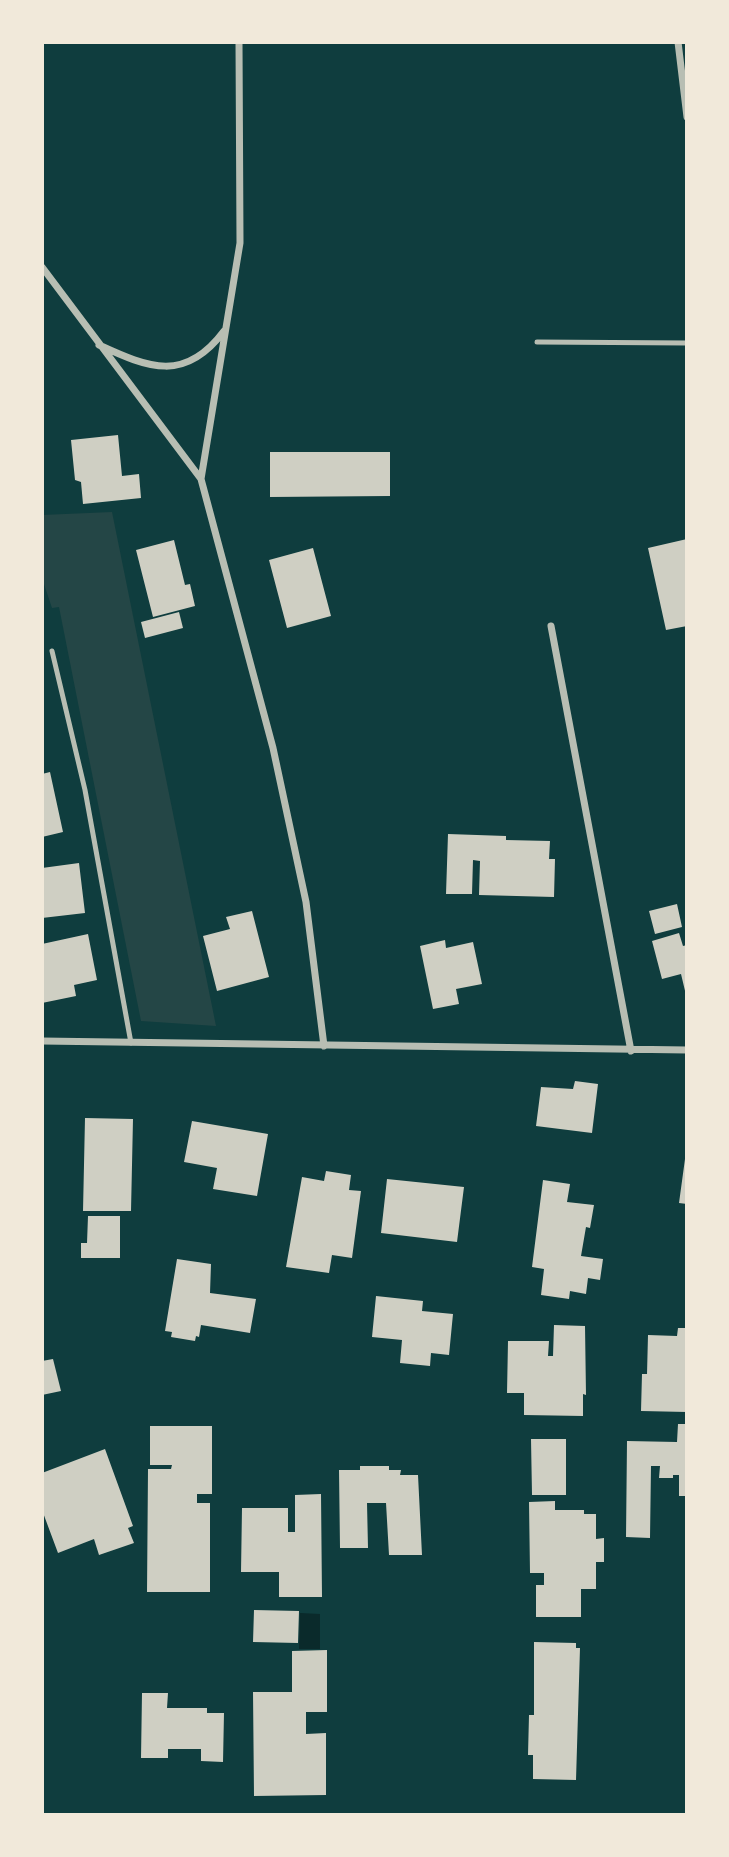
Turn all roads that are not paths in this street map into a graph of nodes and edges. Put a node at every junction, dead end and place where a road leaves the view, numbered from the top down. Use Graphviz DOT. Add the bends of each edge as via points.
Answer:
graph roads {
  1 [pos="239,42"];
  2 [pos="678,42"];
  3 [pos="687,117"];
  4 [pos="42,267"];
  5 [pos="224,331"];
  6 [pos="537,342"];
  7 [pos="687,343"];
  8 [pos="97,344"];
  9 [pos="201,479"];
  10 [pos="551,626"];
  11 [pos="52,651"];
  12 [pos="42,1041"];
  13 [pos="131,1043"];
  14 [pos="324,1046"];
  15 [pos="687,1050"];
  16 [pos="631,1051"];
  1 -- 5 [label="street" via="240,243"];
  2 -- 3 [label="street"];
  4 -- 8 [label="street"];
  5 -- 8 [label="street" via="195,359 173,367 139,362"];
  5 -- 9 [label="street"];
  6 -- 7 [label="lane"];
  8 -- 9 [label="street"];
  9 -- 14 [label="street" via="273,748 306,902"];
  10 -- 16 [label="street"];
  11 -- 13 [label="lane" via="85,790"];
  12 -- 13 [label="street"];
  13 -- 14 [label="street"];
  14 -- 16 [label="street"];
  15 -- 16 [label="street"];
}
